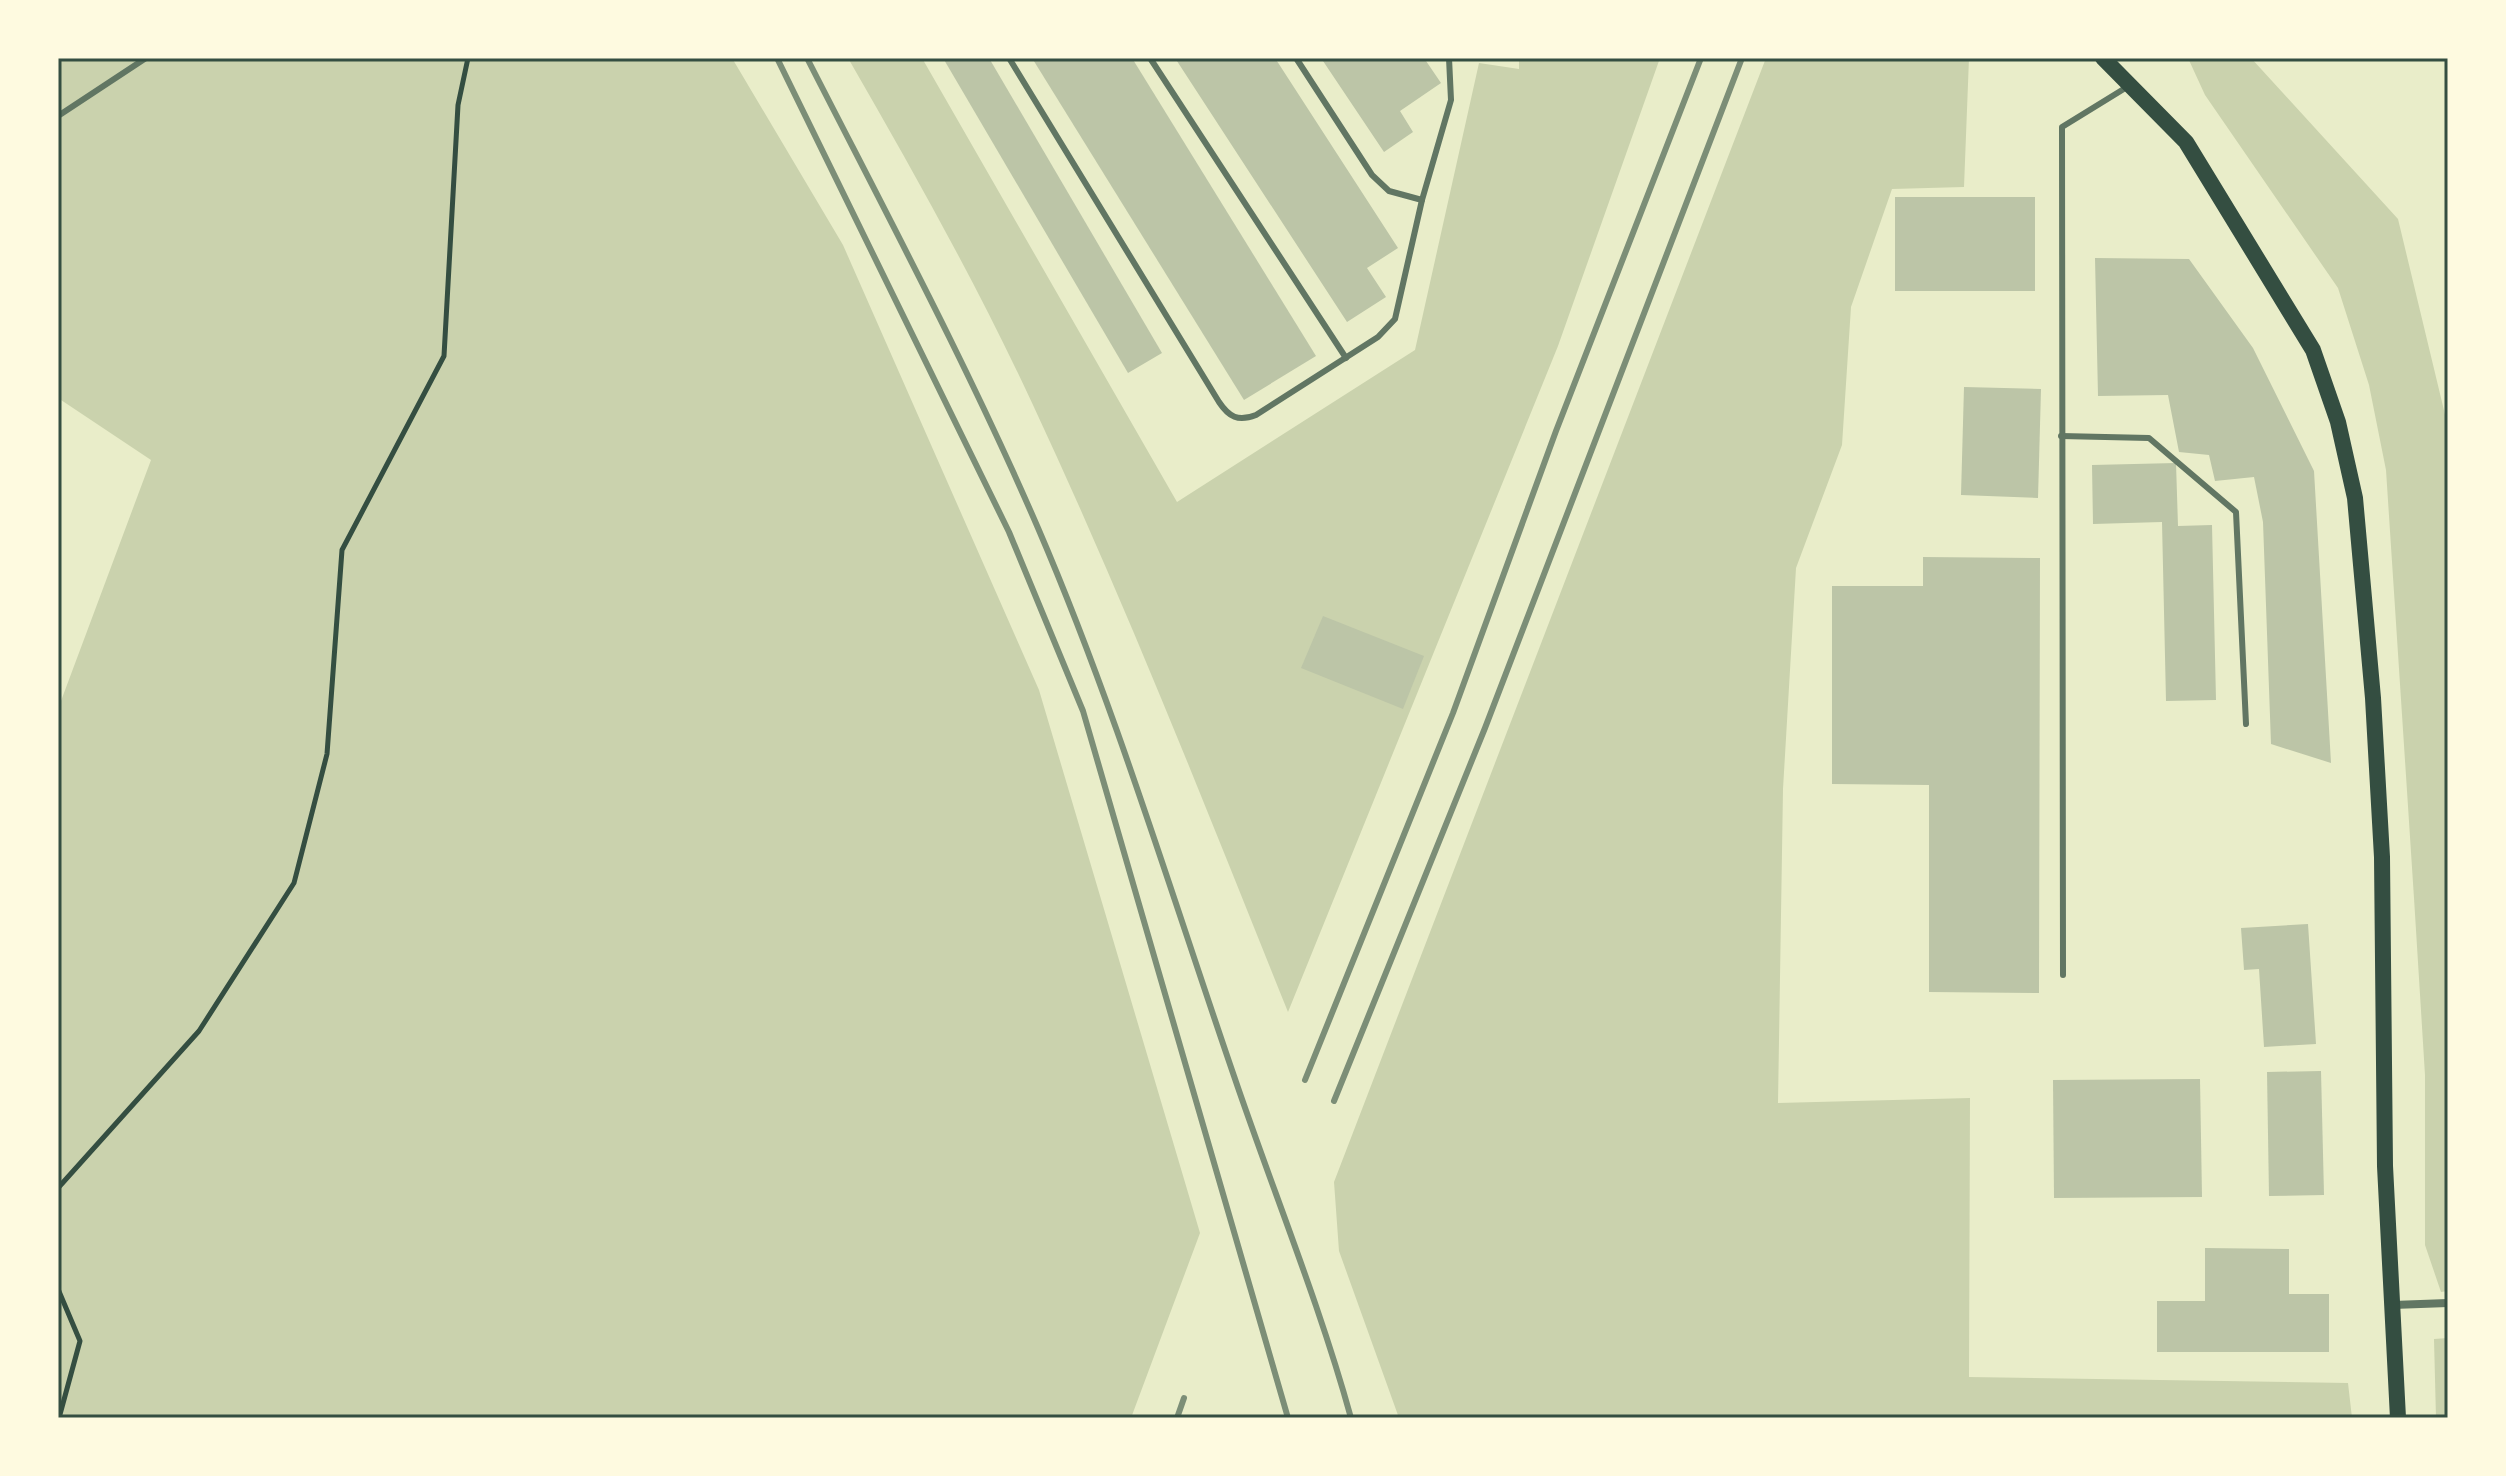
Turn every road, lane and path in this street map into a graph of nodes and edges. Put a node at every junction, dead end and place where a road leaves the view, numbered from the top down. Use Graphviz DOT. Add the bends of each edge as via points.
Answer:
graph roads {
  1 [pos="146,58"];
  2 [pos="468,58"];
  3 [pos="1009,58"];
  4 [pos="1150,58"];
  5 [pos="1296,58"];
  6 [pos="1449,58"];
  7 [pos="2103,58"];
  8 [pos="2130,85"];
  9 [pos="58,116"];
  10 [pos="1422,200"];
  11 [pos="1346,358"];
  12 [pos="2061,436"];
  13 [pos="2246,724"];
  14 [pos="2063,975"];
  15 [pos="58,1188"];
  16 [pos="58,1289"];
  17 [pos="2448,1303"];
  18 [pos="2392,1305"];
  19 [pos="59,1418"];
  20 [pos="2398,1418"];
  1 -- 9 [label="lane"];
  2 -- 15 [label="path" via="458,105 444,356 342,550 327,754 294,883 199,1031"];
  3 -- 11 [label="lane" via="1228,414 1242,419 1256,415"];
  4 -- 11 [label="lane"];
  5 -- 10 [label="lane" via="1372,175 1389,191"];
  6 -- 10 [label="lane" via="1451,100"];
  7 -- 8 [label="main road"];
  8 -- 12 [label="lane" via="2062,127"];
  8 -- 18 [label="main road" via="2186,142 2313,350 2338,422 2355,498 2382,857"];
  10 -- 11 [label="lane" via="1400,308 1378,337"];
  12 -- 13 [label="lane" via="2149,438 2236,512"];
  12 -- 14 [label="lane"];
  16 -- 19 [label="path" via="80,1341"];
  17 -- 18 [label="street"];
  18 -- 20 [label="main road"];
}
